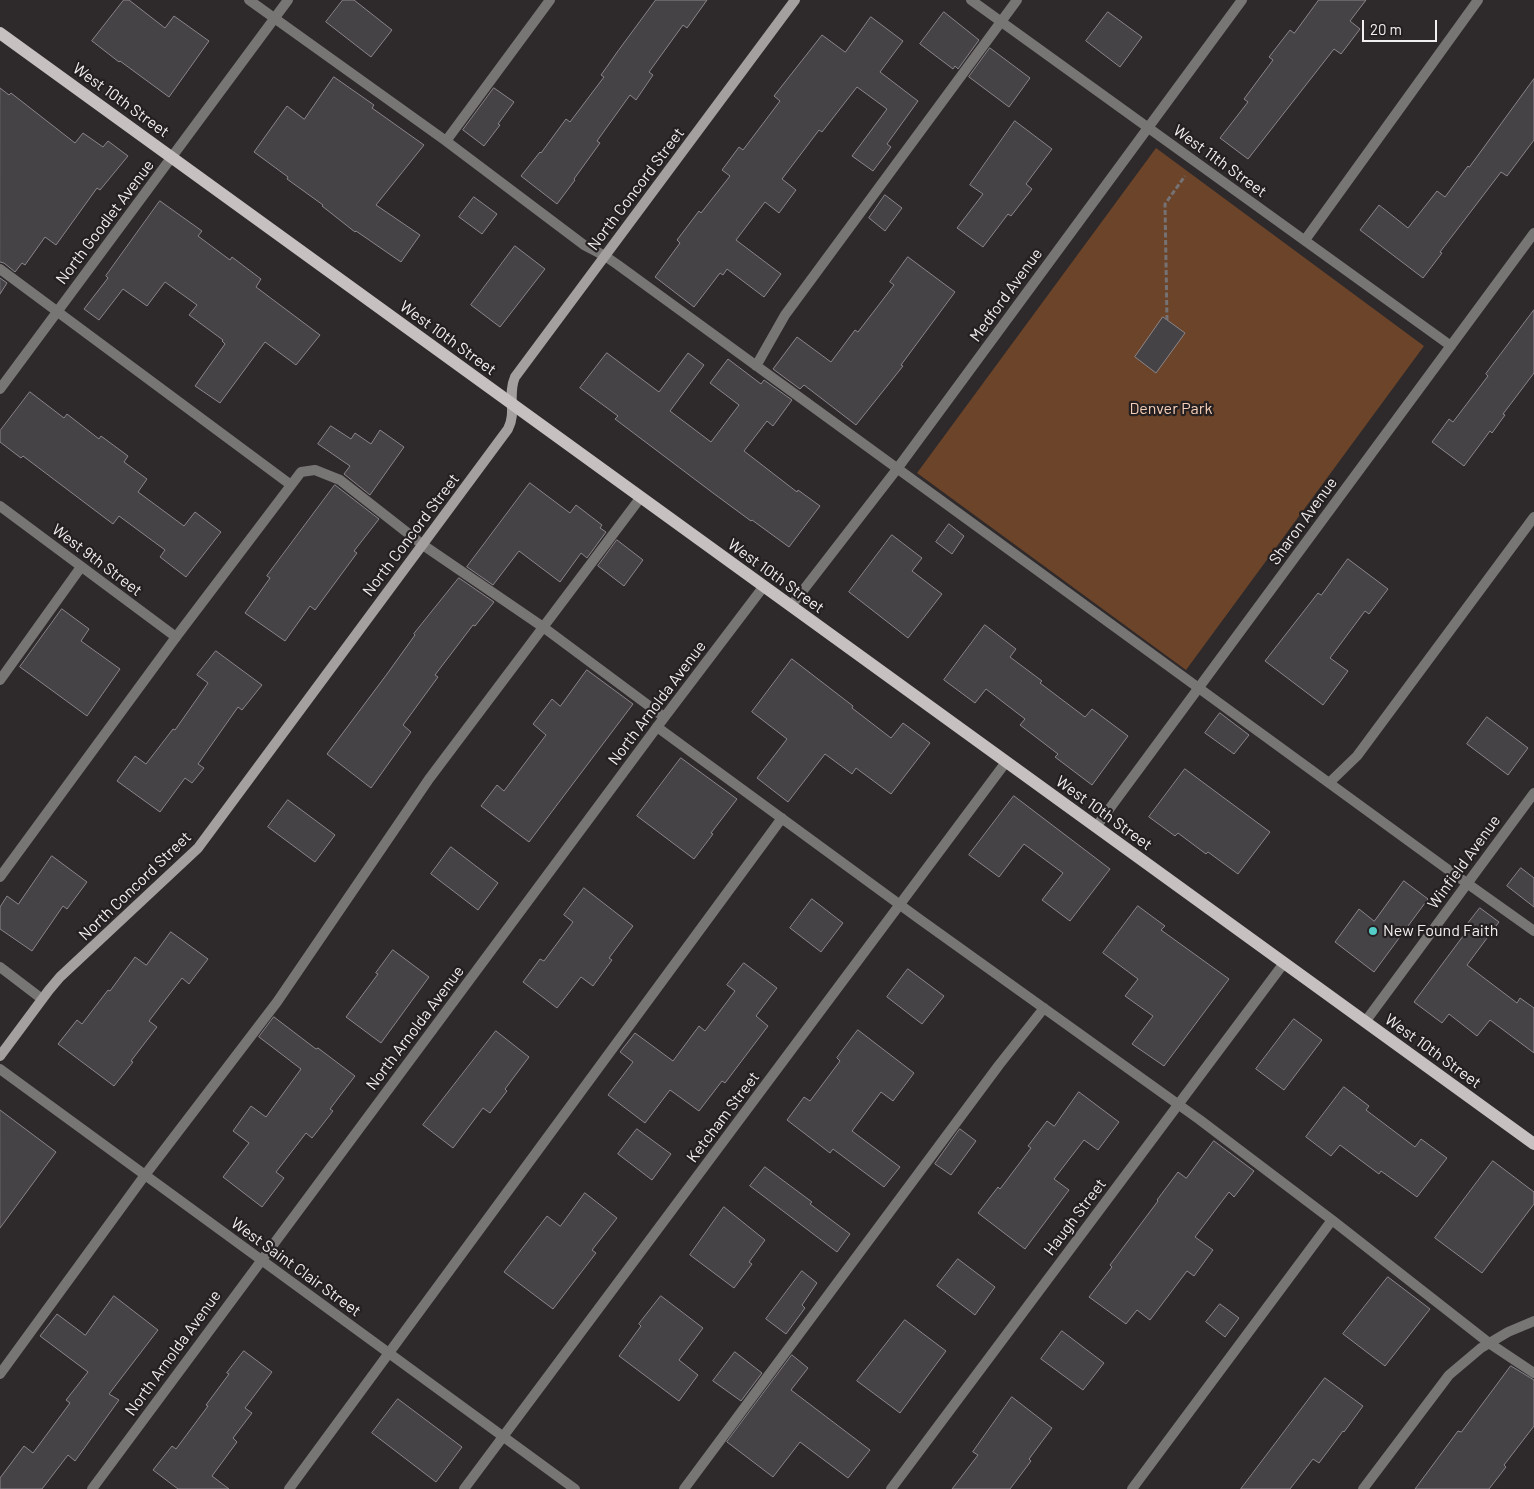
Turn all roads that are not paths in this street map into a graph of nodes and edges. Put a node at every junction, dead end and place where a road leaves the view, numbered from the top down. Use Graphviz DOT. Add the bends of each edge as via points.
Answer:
graph roads {
  1 [pos="248,0"];
  2 [pos="288,0"];
  3 [pos="550,0"];
  4 [pos="794,0"];
  5 [pos="971,0"];
  6 [pos="1016,0"];
  7 [pos="1242,0"];
  8 [pos="1478,0"];
  9 [pos="274,18"];
  10 [pos="1001,21"];
  11 [pos="0,33"];
  12 [pos="1148,127"];
  13 [pos="446,142"];
  14 [pos="171,157"];
  15 [pos="1534,233"];
  16 [pos="1305,240"];
  17 [pos="605,256"];
  18 [pos="0,269"];
  19 [pos="57,311"];
  20 [pos="1451,346"];
  21 [pos="756,366"];
  22 [pos="0,389"];
  23 [pos="512,404"];
  24 [pos="897,469"];
  25 [pos="291,485"];
  26 [pos="641,497"];
  27 [pos="0,506"];
  28 [pos="1534,517"];
  29 [pos="423,545"];
  30 [pos="82,567"];
  31 [pos="764,586"];
  32 [pos="791,606"];
  33 [pos="543,627"];
  34 [pos="176,637"];
  35 [pos="0,680"];
  36 [pos="1198,688"];
  37 [pos="664,718"];
  38 [pos="657,727"];
  39 [pos="1006,762"];
  40 [pos="1330,783"];
  41 [pos="1534,793"];
  42 [pos="782,818"];
  43 [pos="1096,827"];
  44 [pos="0,877"];
  45 [pos="1467,884"];
  46 [pos="900,905"];
  47 [pos="1534,931"];
  48 [pos="1284,963"];
  49 [pos="0,968"];
  50 [pos="42,998"];
  51 [pos="1044,1008"];
  52 [pos="1365,1022"];
  53 [pos="0,1056"];
  54 [pos="0,1070"];
  55 [pos="1178,1104"];
  56 [pos="1534,1144"];
  57 [pos="144,1175"];
  58 [pos="1332,1220"];
  59 [pos="261,1260"];
  60 [pos="1534,1321"];
  61 [pos="1489,1343"];
  62 [pos="390,1354"];
  63 [pos="1534,1373"];
  64 [pos="0,1374"];
  65 [pos="503,1437"];
  66 [pos="92,1489"];
  67 [pos="289,1489"];
  68 [pos="464,1489"];
  69 [pos="575,1489"];
  70 [pos="684,1489"];
  71 [pos="891,1489"];
  72 [pos="1132,1489"];
  73 [pos="1363,1489"];
  1 -- 9 [label="street"];
  2 -- 9 [label="street, North Goodlet Avenue"];
  3 -- 13 [label="street"];
  4 -- 17 [label="main road, North Concord Street"];
  5 -- 10 [label="street, West 11th Street"];
  6 -- 10 [label="street"];
  7 -- 12 [label="street, Medford Avenue"];
  8 -- 16 [label="street"];
  9 -- 13 [label="street"];
  9 -- 14 [label="street, North Goodlet Avenue"];
  10 -- 12 [label="street, West 11th Street"];
  10 -- 21 [label="street" via="785,315"];
  11 -- 14 [label="main road, West 10th Street"];
  12 -- 16 [label="street, West 11th Street"];
  12 -- 24 [label="street, Medford Avenue"];
  13 -- 17 [label="street" via="584,245"];
  14 -- 19 [label="street, North Goodlet Avenue"];
  14 -- 23 [label="main road, West 10th Street"];
  15 -- 20 [label="street, Sharon Avenue"];
  16 -- 20 [label="street, West 11th Street"];
  17 -- 21 [label="street"];
  17 -- 23 [label="main road, North Concord Street" via="515,377 511,390"];
  18 -- 19 [label="street"];
  19 -- 22 [label="street, North Goodlet Avenue"];
  19 -- 25 [label="street"];
  20 -- 36 [label="street, Sharon Avenue"];
  21 -- 24 [label="street"];
  23 -- 26 [label="main road, West 10th Street"];
  23 -- 29 [label="main road, North Concord Street" via="513,417 508,430"];
  24 -- 32 [label="street, Medford Avenue"];
  24 -- 36 [label="street"];
  25 -- 29 [label="street" via="301,472 315,470 340,480"];
  25 -- 34 [label="street"];
  26 -- 31 [label="main road, West 10th Street"];
  26 -- 33 [label="street"];
  27 -- 30 [label="street, West 9th Street"];
  28 -- 40 [label="street" via="1357,756"];
  29 -- 33 [label="street"];
  29 -- 50 [label="main road, North Concord Street" via="198,848 60,977"];
  30 -- 34 [label="street, West 9th Street"];
  30 -- 35 [label="street"];
  31 -- 32 [label="main road, West 10th Street"];
  31 -- 37 [label="street, North Arnolda Avenue"];
  32 -- 39 [label="main road, West 10th Street"];
  33 -- 37 [label="street"];
  33 -- 57 [label="street" via="429,779 276,1002"];
  34 -- 44 [label="street"];
  36 -- 40 [label="street"];
  36 -- 43 [label="street, Sharon Avenue"];
  37 -- 38 [label="street, North Arnolda Avenue"];
  38 -- 42 [label="street"];
  38 -- 59 [label="street, North Arnolda Avenue"];
  39 -- 43 [label="main road, West 10th Street"];
  39 -- 46 [label="street, Ketcham Street"];
  40 -- 45 [label="street"];
  41 -- 45 [label="street, Winfield Avenue"];
  42 -- 46 [label="street"];
  42 -- 62 [label="street"];
  43 -- 48 [label="main road, West 10th Street"];
  45 -- 47 [label="street"];
  45 -- 52 [label="street, Winfield Avenue"];
  46 -- 51 [label="street"];
  46 -- 65 [label="street, Ketcham Street"];
  48 -- 52 [label="main road, West 10th Street"];
  48 -- 55 [label="street, Haugh Street"];
  49 -- 50 [label="street"];
  50 -- 53 [label="main road, North Concord Street"];
  51 -- 55 [label="street"];
  51 -- 70 [label="street" via="998,1065"];
  52 -- 56 [label="main road, West 10th Street"];
  54 -- 57 [label="street, West Saint Clair Street"];
  55 -- 58 [label="street"];
  55 -- 71 [label="street, Haugh Street"];
  57 -- 59 [label="street, West Saint Clair Street"];
  57 -- 64 [label="street"];
  58 -- 61 [label="street"];
  58 -- 72 [label="street"];
  59 -- 62 [label="street, West Saint Clair Street"];
  59 -- 66 [label="street, North Arnolda Avenue"];
  60 -- 61 [label="street"];
  61 -- 63 [label="street"];
  61 -- 73 [label="street" via="1464,1361 1441,1384"];
  62 -- 65 [label="street, West Saint Clair Street"];
  62 -- 67 [label="street"];
  65 -- 68 [label="street, Ketcham Street"];
  65 -- 69 [label="street, West Saint Clair Street"];
}
